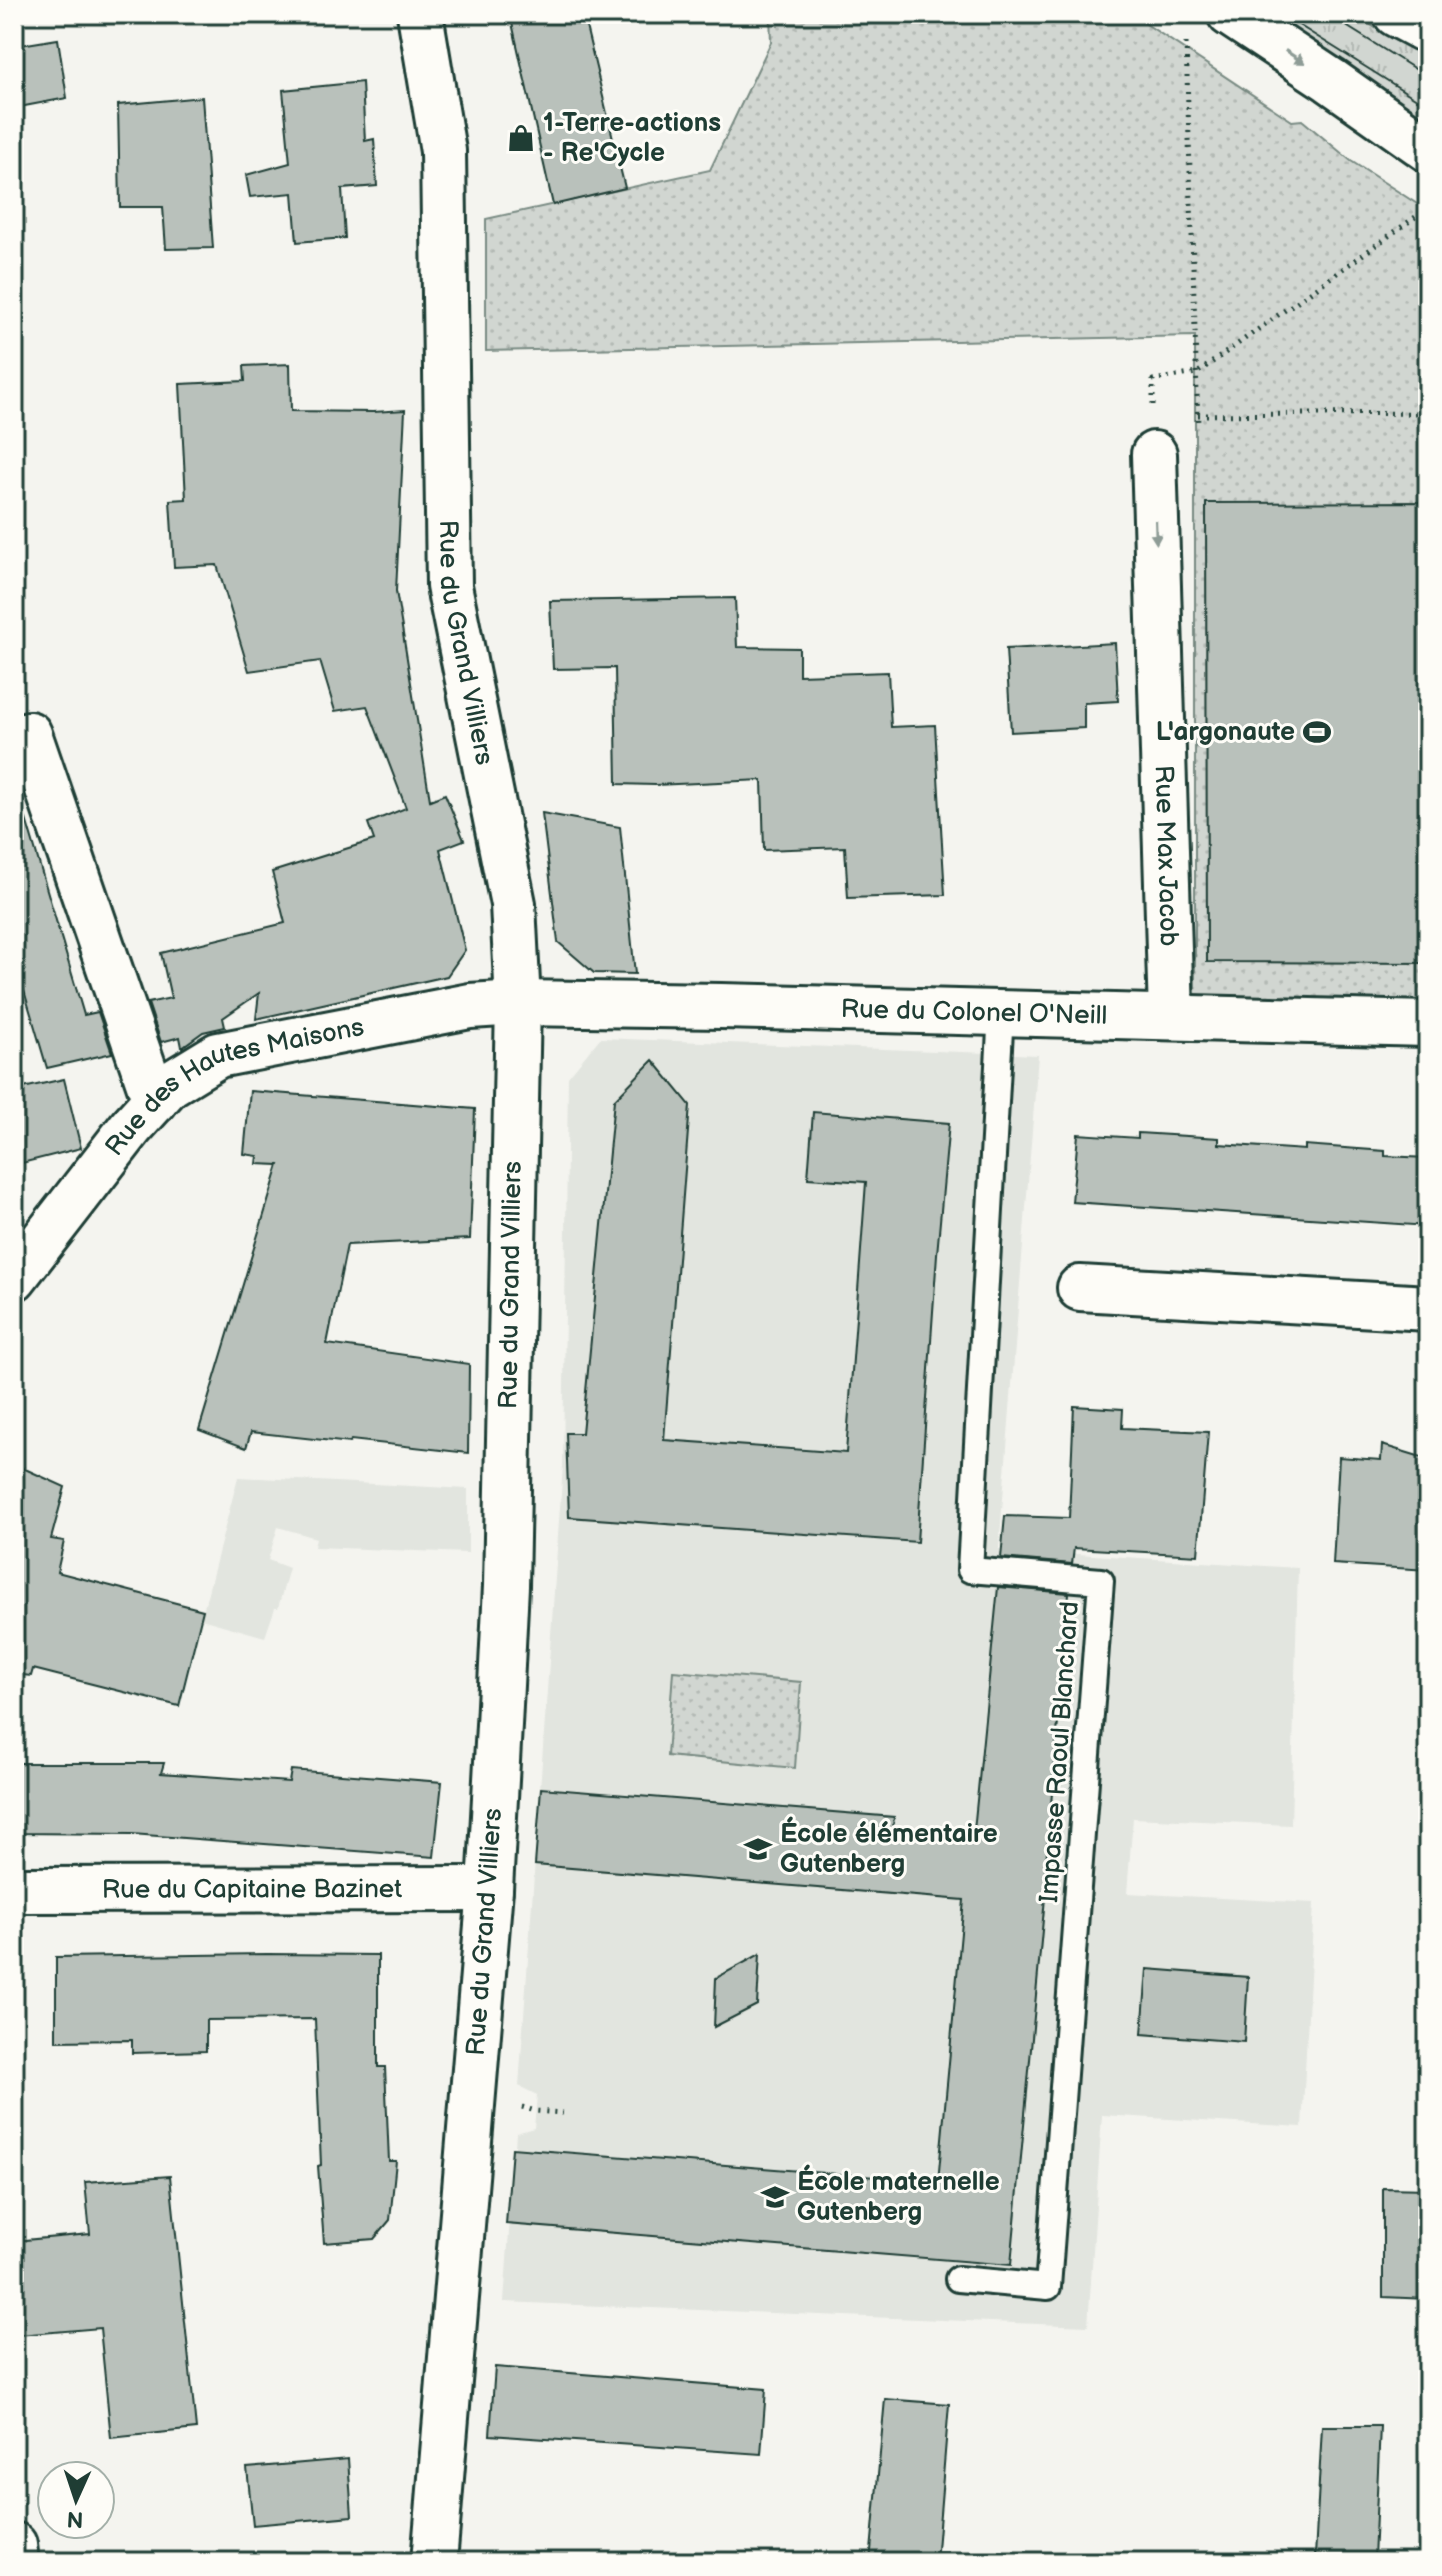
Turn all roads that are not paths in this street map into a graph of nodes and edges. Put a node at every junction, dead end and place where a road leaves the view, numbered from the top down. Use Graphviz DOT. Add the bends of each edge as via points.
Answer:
graph roads {
  1 [pos="420,14"];
  2 [pos="1230,14"];
  3 [pos="1396,14"];
  4 [pos="1428,31"];
  5 [pos="1428,149"];
  6 [pos="1154,454"];
  7 [pos="29,734"];
  8 [pos="518,1003"];
  9 [pos="1001,1012"];
  10 [pos="1171,1016"];
  11 [pos="1428,1024"];
  12 [pos="155,1101"];
  13 [pos="14,1278"];
  14 [pos="1080,1288"];
  15 [pos="1428,1308"];
  16 [pos="490,1889"];
  17 [pos="14,1890"];
  18 [pos="958,2279"];
  19 [pos="14,2545"];
  20 [pos="16,2562"];
  21 [pos="434,2562"];
  1 -- 8 [label="street, Rue du Grand Villiers" via="443,151 449,586 513,904"];
  2 -- 5 [label="street, one-way"];
  3 -- 4 [label="street"];
  6 -- 10 [label="street, Rue Max Jacob, one-way"];
  7 -- 12 [label="street"];
  8 -- 9 [label="street, Rue du Colonel O'Neill"];
  8 -- 12 [label="street, Rue des Hautes Maisons" via="470,1006 218,1055 169,1085"];
  8 -- 16 [label="street, Rue du Grand Villiers" via="506,1586"];
  9 -- 10 [label="street, Rue du Colonel O'Neill"];
  9 -- 18 [label="lane, Impasse Raoul Blanchard" via="970,1570 1101,1581 1048,2287"];
  10 -- 11 [label="street, Rue du Colonel O'Neill"];
  12 -- 13 [label="street, Rue des Hautes Maisons"];
  14 -- 15 [label="street"];
  16 -- 17 [label="street, Rue du Capitaine Bazinet"];
  16 -- 21 [label="street, Rue du Grand Villiers"];
  19 -- 20 [label="street"];
}
